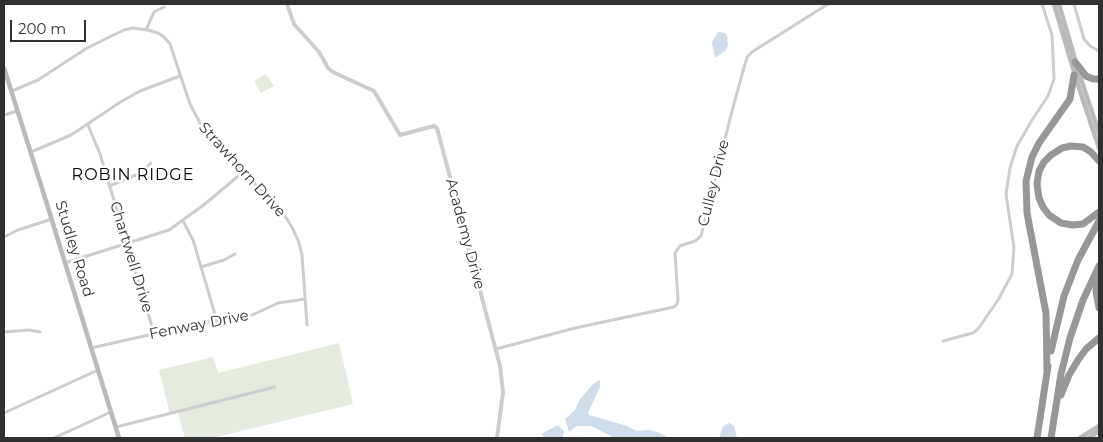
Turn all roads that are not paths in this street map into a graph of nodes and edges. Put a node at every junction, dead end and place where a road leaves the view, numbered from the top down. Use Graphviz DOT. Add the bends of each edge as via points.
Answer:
graph roads {
  1 [pos="287,4"];
  2 [pos="828,4"];
  3 [pos="1042,4"];
  4 [pos="1054,4"];
  5 [pos="1059,4"];
  6 [pos="1074,4"];
  7 [pos="164,7"];
  8 [pos="146,30"];
  9 [pos="1099,51"];
  10 [pos="1075,62"];
  11 [pos="4,68"];
  12 [pos="1074,75"];
  13 [pos="180,76"];
  14 [pos="1099,79"];
  15 [pos="12,91"];
  16 [pos="18,111"];
  17 [pos="4,115"];
  18 [pos="88,125"];
  19 [pos="1099,133"];
  20 [pos="1099,148"];
  21 [pos="31,152"];
  22 [pos="1099,161"];
  23 [pos="151,163"];
  24 [pos="243,172"];
  25 [pos="109,186"];
  26 [pos="1099,212"];
  27 [pos="52,219"];
  28 [pos="183,221"];
  29 [pos="1099,221"];
  30 [pos="4,237"];
  31 [pos="127,244"];
  32 [pos="235,254"];
  33 [pos="65,263"];
  34 [pos="1099,266"];
  35 [pos="201,267"];
  36 [pos="1099,272"];
  37 [pos="305,299"];
  38 [pos="1099,308"];
  39 [pos="217,321"];
  40 [pos="307,325"];
  41 [pos="4,332"];
  42 [pos="40,332"];
  43 [pos="154,333"];
  44 [pos="1099,338"];
  45 [pos="943,341"];
  46 [pos="91,348"];
  47 [pos="496,349"];
  48 [pos="98,370"];
  49 [pos="1047,370"];
  50 [pos="275,387"];
  51 [pos="111,412"];
  52 [pos="1055,412"];
  53 [pos="4,413"];
  54 [pos="1099,426"];
  55 [pos="115,427"];
  56 [pos="1099,431"];
  57 [pos="54,438"];
  58 [pos="119,438"];
  59 [pos="497,438"];
  60 [pos="1037,438"];
  61 [pos="1051,438"];
  62 [pos="1080,438"];
  63 [pos="1088,438"];
  1 -- 47 [label="street, Academy Drive" via="294,24 319,52 328,68 375,92 400,135 436,128"];
  2 -- 47 [label="street, Culley Drive" via="747,57 701,236 680,246 676,253 677,304"];
  3 -- 45 [label="street" via="1052,35 1054,79 1048,96 1017,146 1010,168 1006,194 1014,248 1012,274 978,329"];
  4 -- 12 [label="main road"];
  5 -- 10 [label="main road"];
  6 -- 9 [label="street" via="1084,39"];
  7 -- 8 [label="street" via="154,12"];
  8 -- 13 [label="street, Strawhorn Drive" via="158,33 168,41"];
  8 -- 15 [label="street" via="133,28 120,32 76,54 43,77"];
  10 -- 14 [label="highway" via="1086,76"];
  10 -- 19 [label="main road"];
  11 -- 15 [label="main road, Studley Road"];
  12 -- 20 [label="main road"];
  12 -- 49 [label="highway" via="1068,102 1036,150 1025,192 1026,213 1046,312"];
  13 -- 18 [label="street" via="155,84 122,101"];
  13 -- 24 [label="street, Strawhorn Drive" via="201,125"];
  15 -- 16 [label="main road, Studley Road"];
  16 -- 17 [label="street"];
  16 -- 21 [label="main road, Studley Road"];
  18 -- 21 [label="street"];
  18 -- 25 [label="street, Chartwell Drive"];
  21 -- 27 [label="main road, Studley Road"];
  22 -- 26 [label="highway" via="1080,146 1062,148 1044,162 1037,184 1041,204 1061,223 1083,224"];
  23 -- 25 [label="street" via="141,173"];
  24 -- 28 [label="street"];
  24 -- 37 [label="street, Strawhorn Drive" via="287,219 296,236 302,255"];
  25 -- 31 [label="street, Chartwell Drive"];
  27 -- 30 [label="street"];
  27 -- 33 [label="main road, Studley Road"];
  28 -- 31 [label="street" via="169,230"];
  28 -- 35 [label="street" via="190,232"];
  29 -- 49 [label="highway" via="1064,296"];
  31 -- 33 [label="street"];
  31 -- 43 [label="street, Chartwell Drive"];
  32 -- 35 [label="street"];
  33 -- 46 [label="main road, Studley Road"];
  34 -- 52 [label="highway" via="1070,338"];
  35 -- 39 [label="street"];
  36 -- 38 [label="highway" via="1096,291"];
  37 -- 39 [label="street, Fenway Drive" via="278,303 250,316"];
  37 -- 40 [label="street, Strawhorn Drive"];
  39 -- 43 [label="street, Fenway Drive"];
  41 -- 42 [label="street"];
  43 -- 46 [label="street, Fenway Drive"];
  44 -- 52 [label="highway" via="1072,369"];
  46 -- 48 [label="main road, Studley Road"];
  47 -- 59 [label="street, Academy Drive" via="503,392"];
  48 -- 51 [label="main road, Studley Road"];
  48 -- 53 [label="street"];
  49 -- 60 [label="highway"];
  50 -- 55 [label="street"];
  51 -- 55 [label="main road, Studley Road"];
  51 -- 57 [label="street"];
  52 -- 61 [label="highway"];
  54 -- 62 [label="main road"];
  55 -- 58 [label="main road, Studley Road"];
  56 -- 63 [label="main road"];
}
